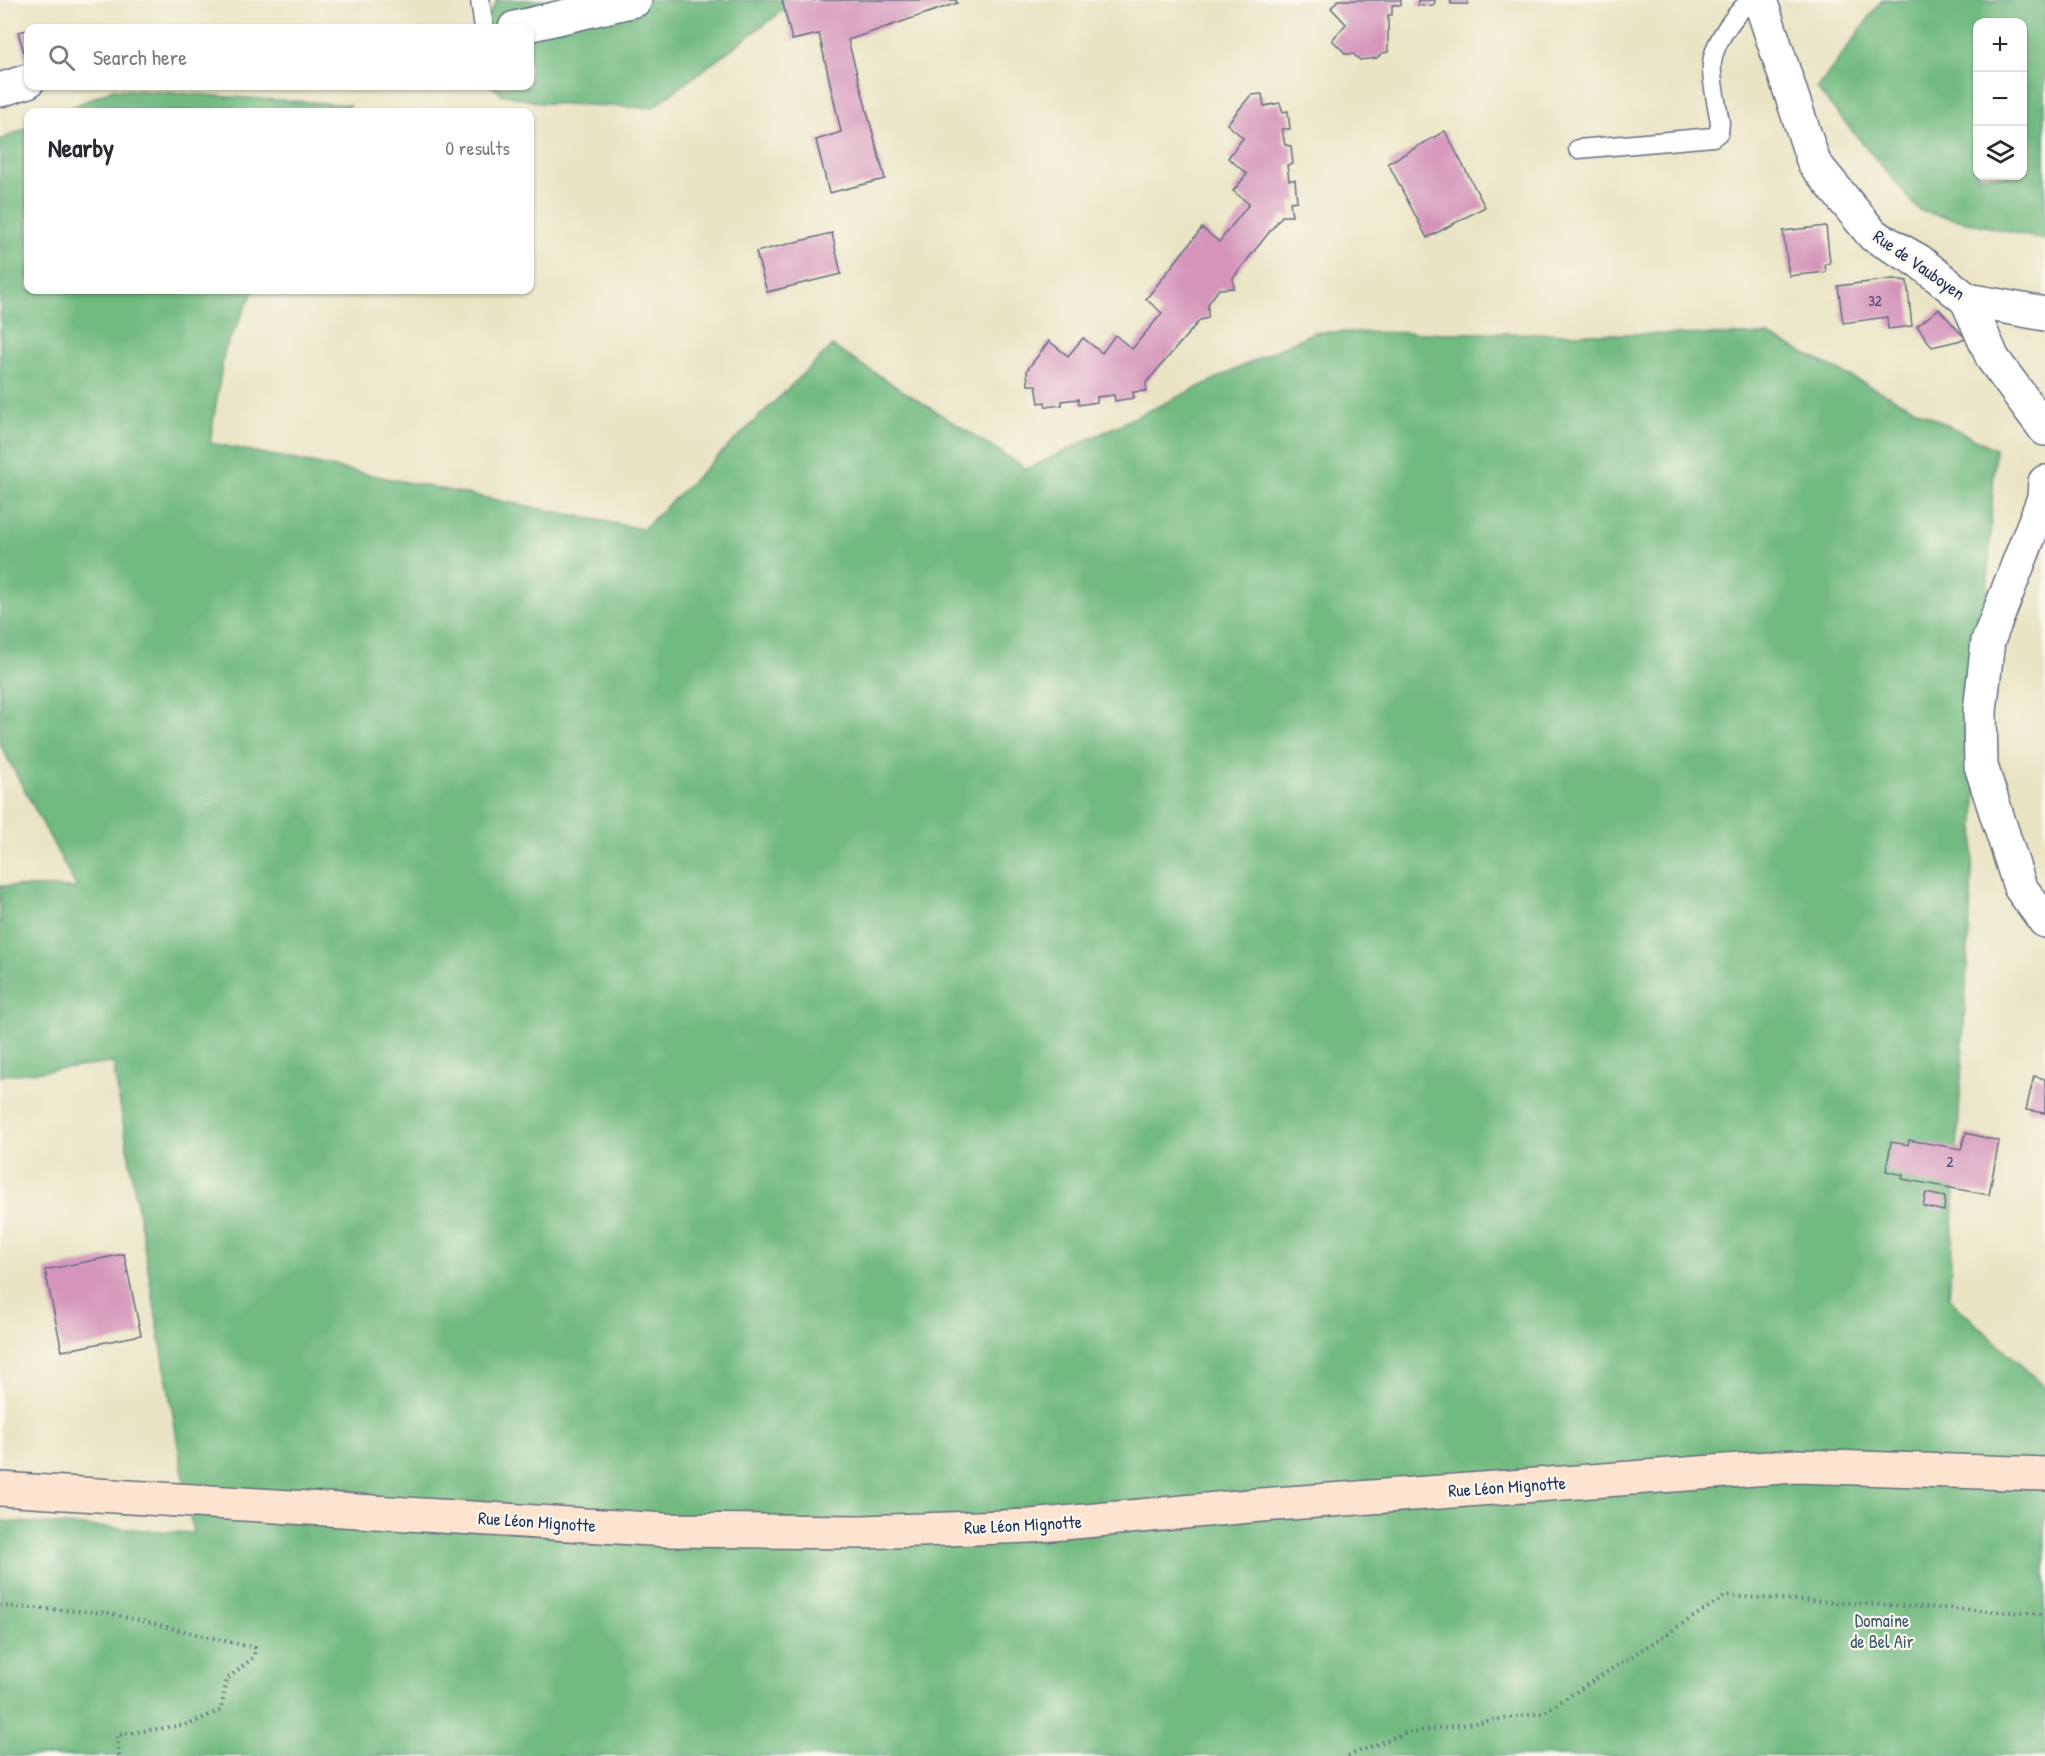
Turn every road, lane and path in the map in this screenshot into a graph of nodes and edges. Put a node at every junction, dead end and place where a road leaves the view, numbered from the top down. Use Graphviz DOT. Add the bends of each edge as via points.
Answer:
graph roads {
  1 [pos="480,0"];
  2 [pos="635,0"];
  3 [pos="1750,0"];
  4 [pos="1760,0"];
  5 [pos="483,24"];
  6 [pos="532,24"];
  7 [pos="24,82"];
  8 [pos="0,90"];
  9 [pos="1578,149"];
  10 [pos="1968,300"];
  11 [pos="2045,314"];
  12 [pos="2045,429"];
  13 [pos="2045,482"];
  14 [pos="2045,921"];
  15 [pos="2045,1474"];
  16 [pos="0,1489"];
  17 [pos="0,1606"];
  18 [pos="2045,1614"];
  19 [pos="119,1756"];
  20 [pos="1348,1756"];
  1 -- 5 [label="lane"];
  2 -- 6 [label="street"];
  3 -- 9 [label="lane" via="1721,37 1712,63 1719,132 1713,137"];
  4 -- 10 [label="street, Rue de Vauboyen" via="1814,163 1873,235 1919,261"];
  7 -- 8 [label="street"];
  10 -- 11 [label="street, Rue de Vauboyen"];
  10 -- 12 [label="street" via="1993,359"];
  13 -- 14 [label="street" via="2043,498 1988,641 1980,711 1981,766 2020,887"];
  15 -- 16 [label="main road, Rue Léon Mignotte" via="1796,1466 1030,1526 862,1532 666,1530"];
  17 -- 19 [label="path" via="108,1613 255,1648 254,1657 227,1679 220,1710 190,1724 117,1735"];
  18 -- 20 [label="path" via="1726,1596 1543,1713 1405,1733"];
}
